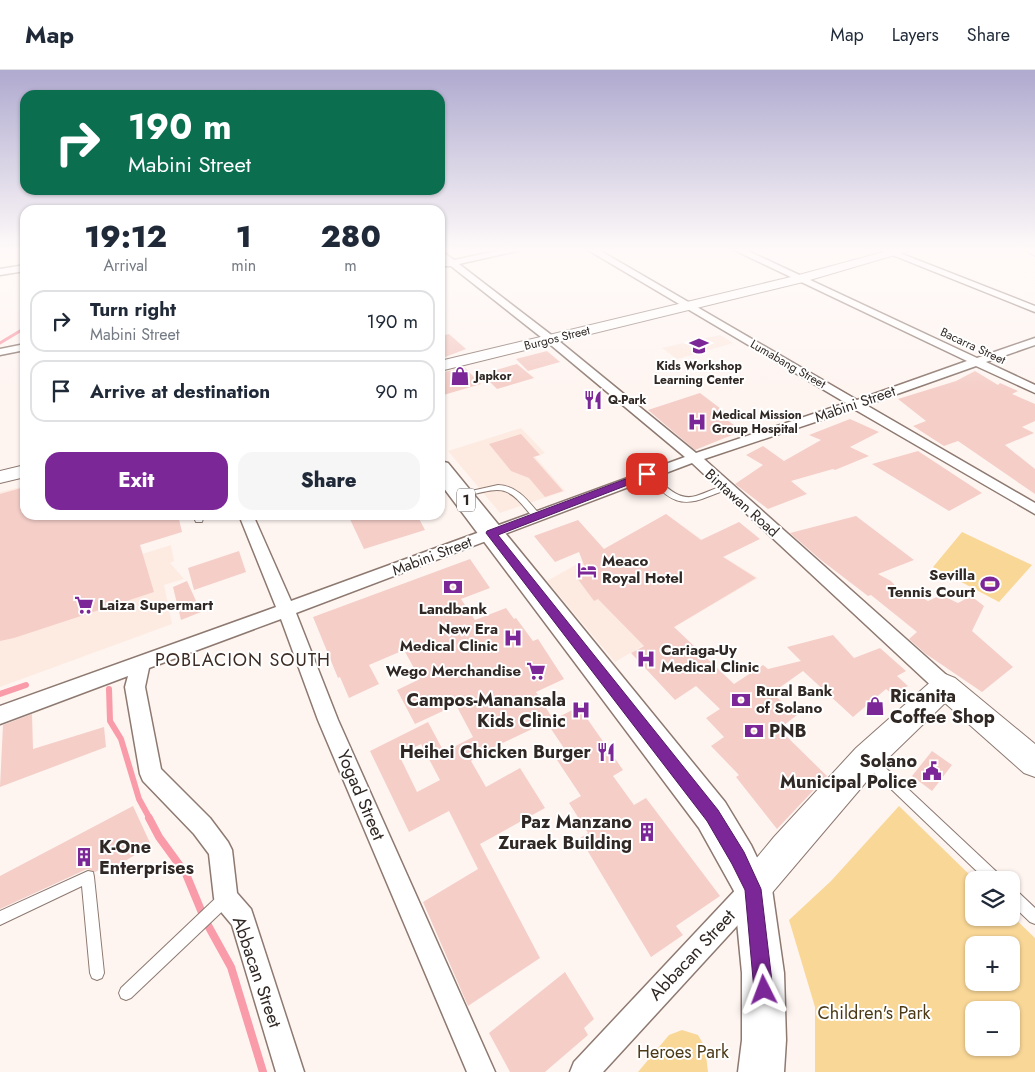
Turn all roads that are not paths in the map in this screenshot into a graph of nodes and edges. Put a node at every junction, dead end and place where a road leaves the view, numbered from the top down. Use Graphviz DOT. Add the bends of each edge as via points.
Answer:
graph roads {
  1 [pos="496,297"];
  2 [pos="672,297"];
  3 [pos="726,297"];
  4 [pos="837,297"];
  5 [pos="1005,297"];
  6 [pos="688,306"];
  7 [pos="1035,309"];
  8 [pos="550,339"];
  9 [pos="1035,341"];
  10 [pos="20,348"];
  11 [pos="0,352"];
  12 [pos="978,362"];
  13 [pos="445,365"];
  14 [pos="1035,389"];
  15 [pos="856,404"];
  16 [pos="693,457"];
  17 [pos="20,472"];
  18 [pos="445,474"];
  19 [pos="647,474"];
  20 [pos="0,477"];
  21 [pos="725,487"];
  22 [pos="462,495"];
  23 [pos="1035,509"];
  24 [pos="537,517"];
  25 [pos="248,520"];
  26 [pos="491,533"];
  27 [pos="286,610"];
  28 [pos="141,663"];
  29 [pos="945,686"];
  30 [pos="0,715"];
  31 [pos="867,758"];
  32 [pos="1035,763"];
  33 [pos="986,871"];
  34 [pos="753,889"];
  35 [pos="223,901"];
  36 [pos="1020,903"];
  37 [pos="1035,917"];
  38 [pos="0,918"];
  39 [pos="97,973"];
  40 [pos="126,994"];
  41 [pos="290,1072"];
  42 [pos="481,1072"];
  43 [pos="584,1072"];
  44 [pos="760,1072"];
  1 -- 8 [label="street, Bintawan Road"];
  2 -- 6 [label="street, Lumabang Street"];
  3 -- 6 [label="street, Burgos Street"];
  4 -- 12 [label="street, Bacarra Street"];
  5 -- 7 [label="street"];
  6 -- 8 [label="street, Burgos Street"];
  6 -- 15 [label="street, Lumabang Street"];
  8 -- 13 [label="street, Burgos Street"];
  8 -- 16 [label="street, Bintawan Road"];
  9 -- 12 [label="street, Mabini Street"];
  10 -- 11 [label="street"];
  12 -- 14 [label="street, Bacarra Street"];
  12 -- 15 [label="street, Mabini Street"];
  15 -- 16 [label="street, Mabini Street"];
  15 -- 23 [label="street, Lumabang Street"];
  16 -- 19 [label="street, Mabini Street"];
  16 -- 21 [label="street, Bintawan Road"];
  17 -- 20 [label="street"];
  18 -- 22 [label="main road, 1"];
  19 -- 21 [label="lane" via="683,501 691,501"];
  19 -- 24 [label="street, Mabini Street"];
  21 -- 29 [label="street, Bintawan Road"];
  22 -- 24 [label="lane" via="497,487 508,488 518,492"];
  22 -- 26 [label="main road, 1"];
  24 -- 26 [label="street, Mabini Street"];
  25 -- 27 [label="street, Yogad Street"];
  26 -- 27 [label="street, Mabini Street"];
  26 -- 34 [label="main road, 1" via="712,815"];
  27 -- 28 [label="street, Mabini Street"];
  27 -- 42 [label="street, Yogad Street" via="328,720"];
  28 -- 30 [label="street, Mabini Street"];
  28 -- 35 [label="street, Abbacan Street" via="135,687 151,774 202,826 220,850"];
  29 -- 31 [label="street, Abbacan Street"];
  29 -- 32 [label="street, Bintawan Road"];
  31 -- 33 [label="lane"];
  31 -- 34 [label="street, Abbacan Street"];
  34 -- 43 [label="street, Abbacan Street"];
  34 -- 44 [label="main road, 1" via="763,973 764,1040"];
  35 -- 40 [label="lane"];
  35 -- 41 [label="street, Abbacan Street" via="242,918"];
  36 -- 37 [label="lane"];
  38 -- 39 [label="lane" via="88,877"];
}
